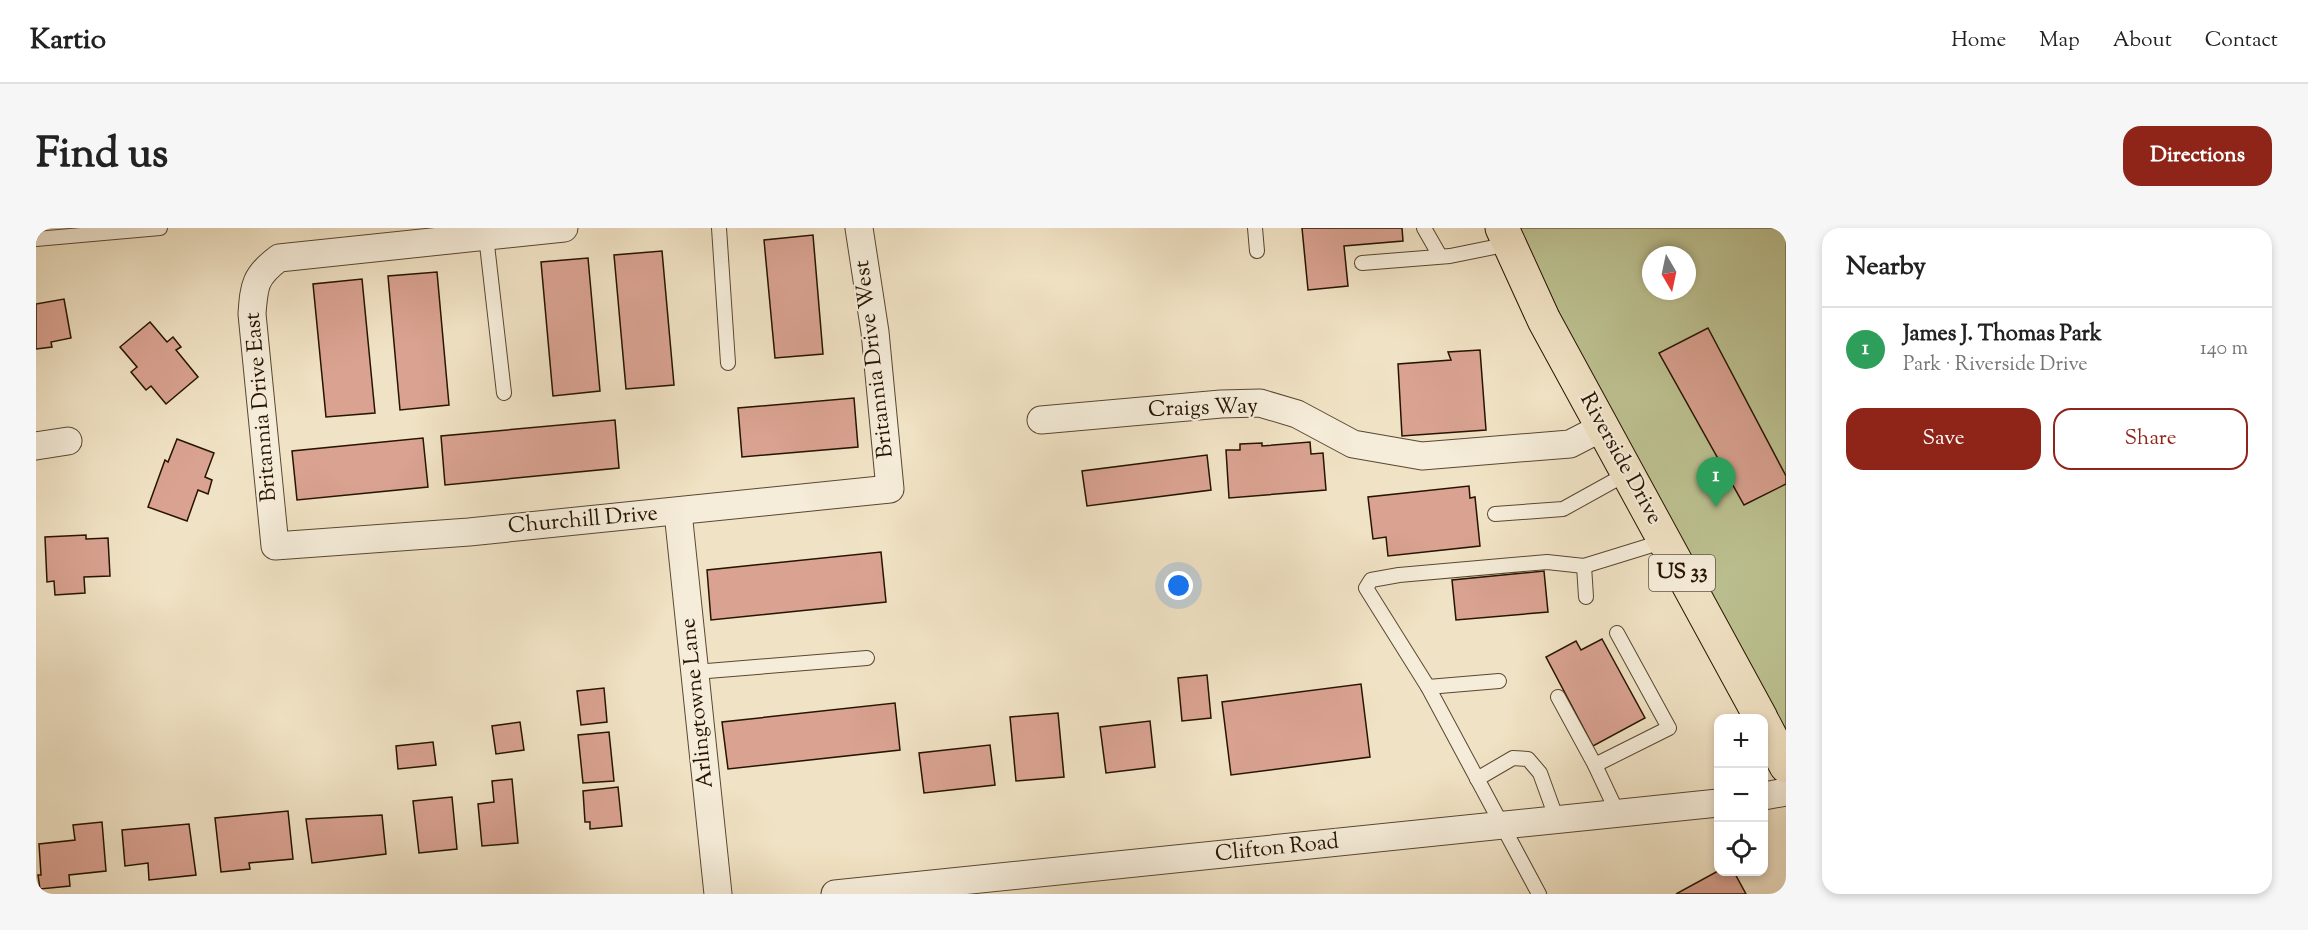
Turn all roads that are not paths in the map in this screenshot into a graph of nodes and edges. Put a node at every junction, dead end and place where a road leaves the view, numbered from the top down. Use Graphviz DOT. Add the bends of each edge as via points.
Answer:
graph roads {
  1 [pos="160,228"];
  2 [pos="564,228"];
  3 [pos="719,228"];
  4 [pos="859,228"];
  5 [pos="1256,228"];
  6 [pos="1425,228"];
  7 [pos="486,236"];
  8 [pos="1506,236"];
  9 [pos="36,239"];
  10 [pos="1257,251"];
  11 [pos="1440,256"];
  12 [pos="1362,263"];
  13 [pos="728,363"];
  14 [pos="504,393"];
  15 [pos="1041,420"];
  16 [pos="1603,427"];
  17 [pos="68,441"];
  18 [pos="36,446"];
  19 [pos="1628,473"];
  20 [pos="890,489"];
  21 [pos="678,512"];
  22 [pos="1495,514"];
  23 [pos="1665,541"];
  24 [pos="275,546"];
  25 [pos="1584,566"];
  26 [pos="1586,597"];
  27 [pos="1617,633"];
  28 [pos="867,658"];
  29 [pos="694,672"];
  30 [pos="1499,681"];
  31 [pos="1428,687"];
  32 [pos="1558,697"];
  33 [pos="1759,714"];
  34 [pos="1768,732"];
  35 [pos="1595,765"];
  36 [pos="1786,766"];
  37 [pos="1477,779"];
  38 [pos="1786,792"];
  39 [pos="1768,795"];
  40 [pos="1714,804"];
  41 [pos="1618,814"];
  42 [pos="1557,820"];
  43 [pos="1502,826"];
  44 [pos="718,894"];
  45 [pos="835,894"];
  46 [pos="1539,894"];
  1 -- 9 [label="lane"];
  2 -- 7 [label="street"];
  3 -- 13 [label="lane"];
  4 -- 20 [label="street, Britannia Drive West" via="875,332"];
  5 -- 10 [label="lane"];
  6 -- 11 [label="lane"];
  7 -- 14 [label="lane"];
  7 -- 24 [label="street, Britannia Drive East" via="279,258 263,270 253,291 252,314"];
  8 -- 11 [label="lane"];
  8 -- 16 [label="main road, Riverside Drive / US 33" via="1544,321"];
  11 -- 12 [label="lane"];
  15 -- 16 [label="street, Craigs Way" via="1260,403 1297,414 1353,444 1422,456 1570,444"];
  16 -- 19 [label="main road, Riverside Drive / US 33"];
  17 -- 18 [label="street"];
  19 -- 22 [label="lane" via="1563,509"];
  19 -- 23 [label="main road, Riverside Drive / US 33"];
  20 -- 21 [label="street, Churchill Drive"];
  21 -- 24 [label="street, Churchill Drive"];
  21 -- 29 [label="street, Arlingtowne Lane"];
  23 -- 25 [label="lane"];
  23 -- 33 [label="main road, Riverside Drive / US 33"];
  25 -- 26 [label="lane"];
  25 -- 31 [label="lane" via="1547,562 1371,580 1366,588"];
  27 -- 35 [label="lane" via="1669,728"];
  28 -- 29 [label="lane"];
  29 -- 44 [label="street, Arlingtowne Lane"];
  30 -- 31 [label="lane"];
  31 -- 37 [label="lane"];
  32 -- 35 [label="lane"];
  34 -- 36 [label="main road"];
  35 -- 41 [label="lane"];
  37 -- 42 [label="lane" via="1513,758 1528,759 1540,773"];
  37 -- 43 [label="lane"];
  38 -- 39 [label="street"];
  40 -- 41 [label="street, Clifton Road"];
  41 -- 42 [label="street, Clifton Road"];
  42 -- 43 [label="street, Clifton Road"];
  43 -- 45 [label="street, Clifton Road"];
  43 -- 46 [label="lane"];
}
